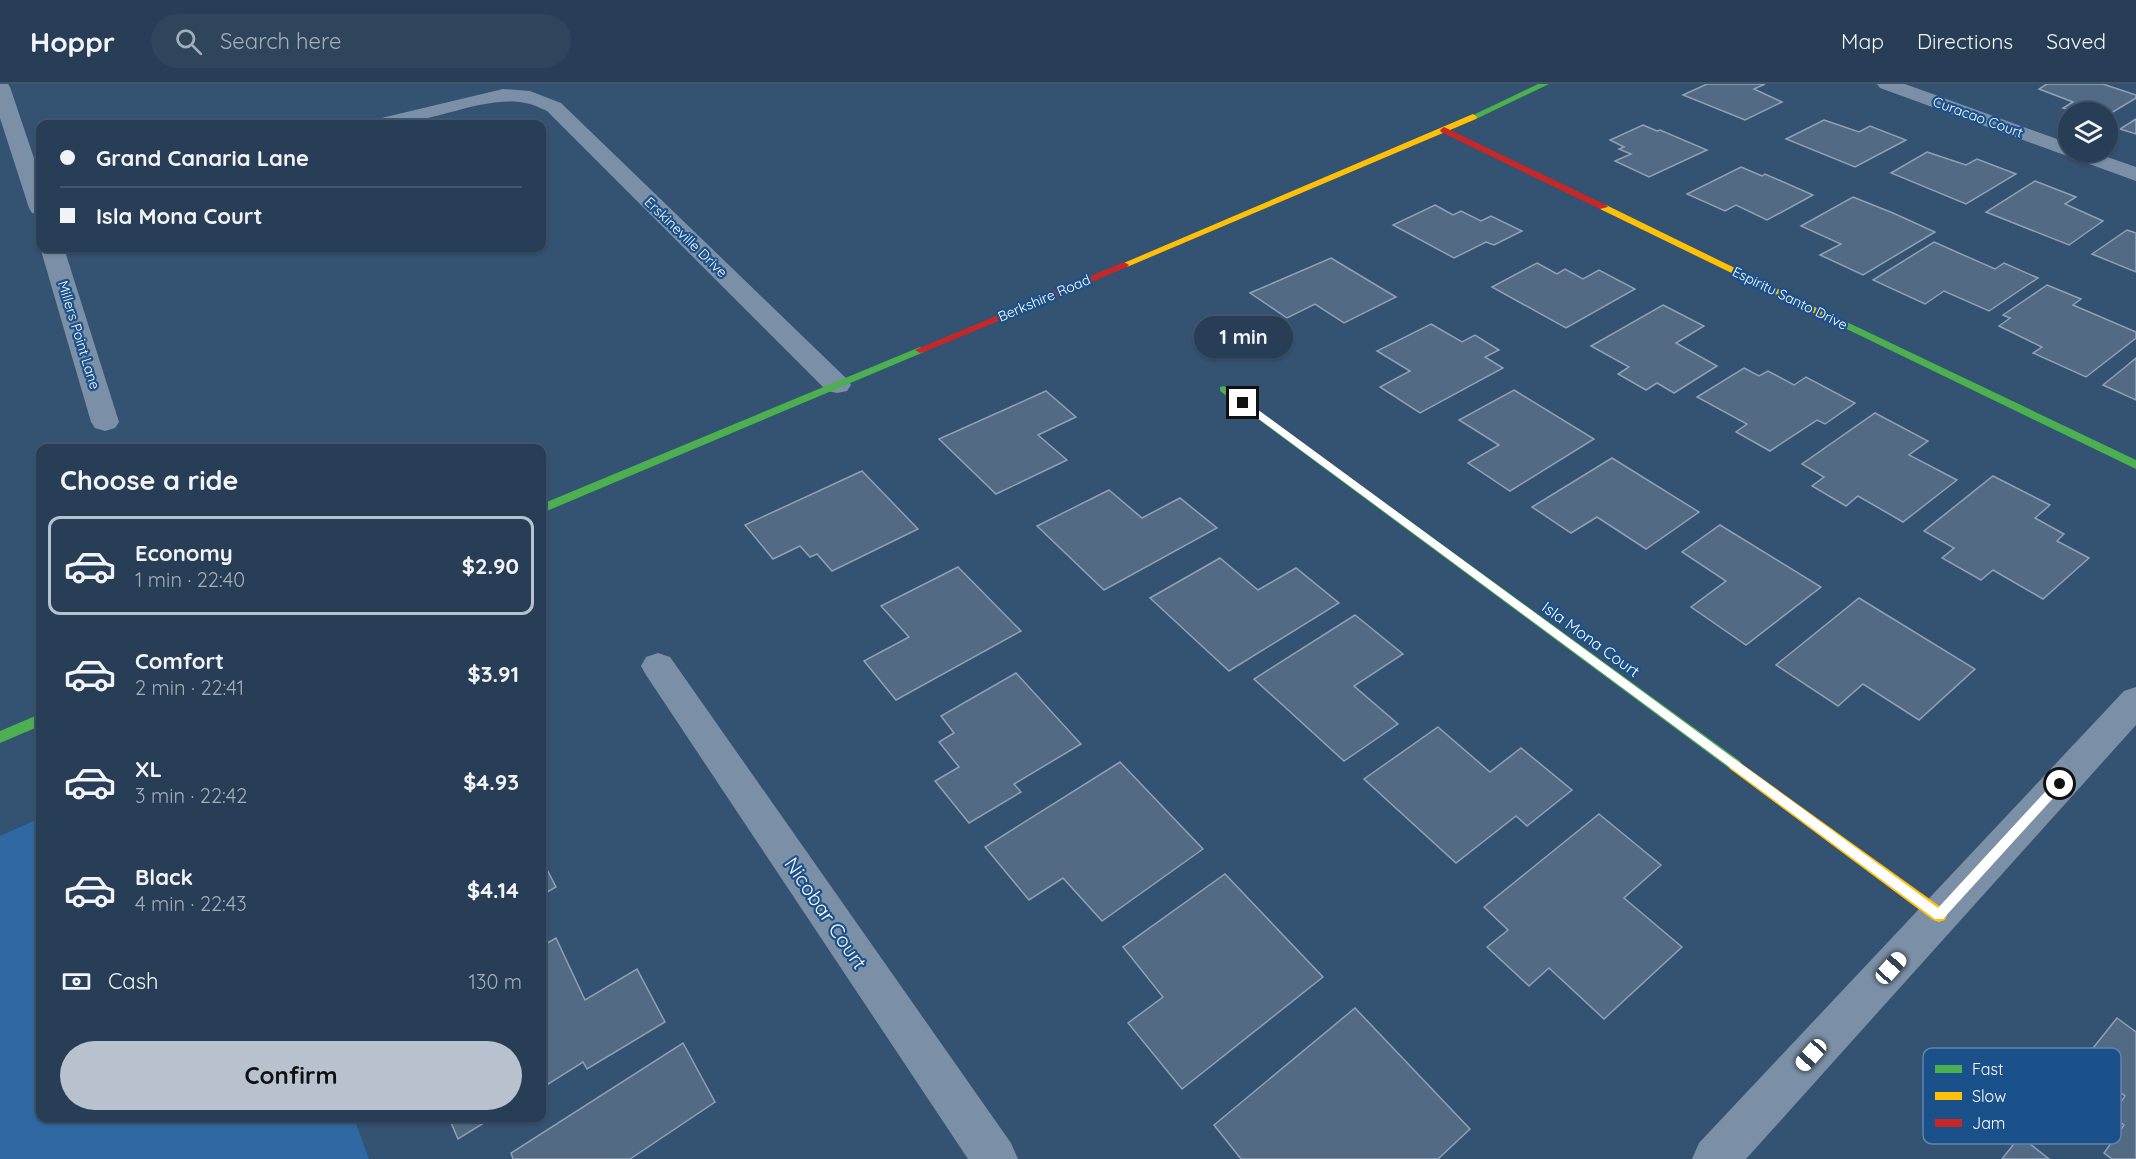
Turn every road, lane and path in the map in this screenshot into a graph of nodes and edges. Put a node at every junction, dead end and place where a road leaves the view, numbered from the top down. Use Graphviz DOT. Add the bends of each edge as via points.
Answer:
graph roads {
  1 [pos="1545,84"];
  2 [pos="1887,84"];
  3 [pos="0,87"];
  4 [pos="395,120"];
  5 [pos="1444,130"];
  6 [pos="2058,146"];
  7 [pos="2102,162"];
  8 [pos="2136,174"];
  9 [pos="36,196"];
  10 [pos="53,252"];
  11 [pos="837,385"];
  12 [pos="1224,389"];
  13 [pos="105,422"];
  14 [pos="2136,465"];
  15 [pos="546,507"];
  16 [pos="658,666"];
  17 [pos="2136,701"];
  18 [pos="36,722"];
  19 [pos="0,737"];
  20 [pos="1939,915"];
  21 [pos="994,1159"];
  22 [pos="1715,1159"];
  1 -- 5 [label="street, Berkshire Road"];
  2 -- 6 [label="street, Curacao Court"];
  3 -- 9 [label="street"];
  4 -- 11 [label="street, Erskineville Drive" via="503,95 554,106"];
  5 -- 11 [label="street, Berkshire Road"];
  5 -- 14 [label="street, Espiritu Santo Drive"];
  7 -- 8 [label="street"];
  10 -- 13 [label="street, Millers Point Lane"];
  11 -- 15 [label="street, Berkshire Road"];
  12 -- 20 [label="street, Isla Mona Court"];
  16 -- 21 [label="street, Nicobar Court"];
  17 -- 20 [label="street"];
  18 -- 19 [label="street"];
  20 -- 22 [label="street"];
}
